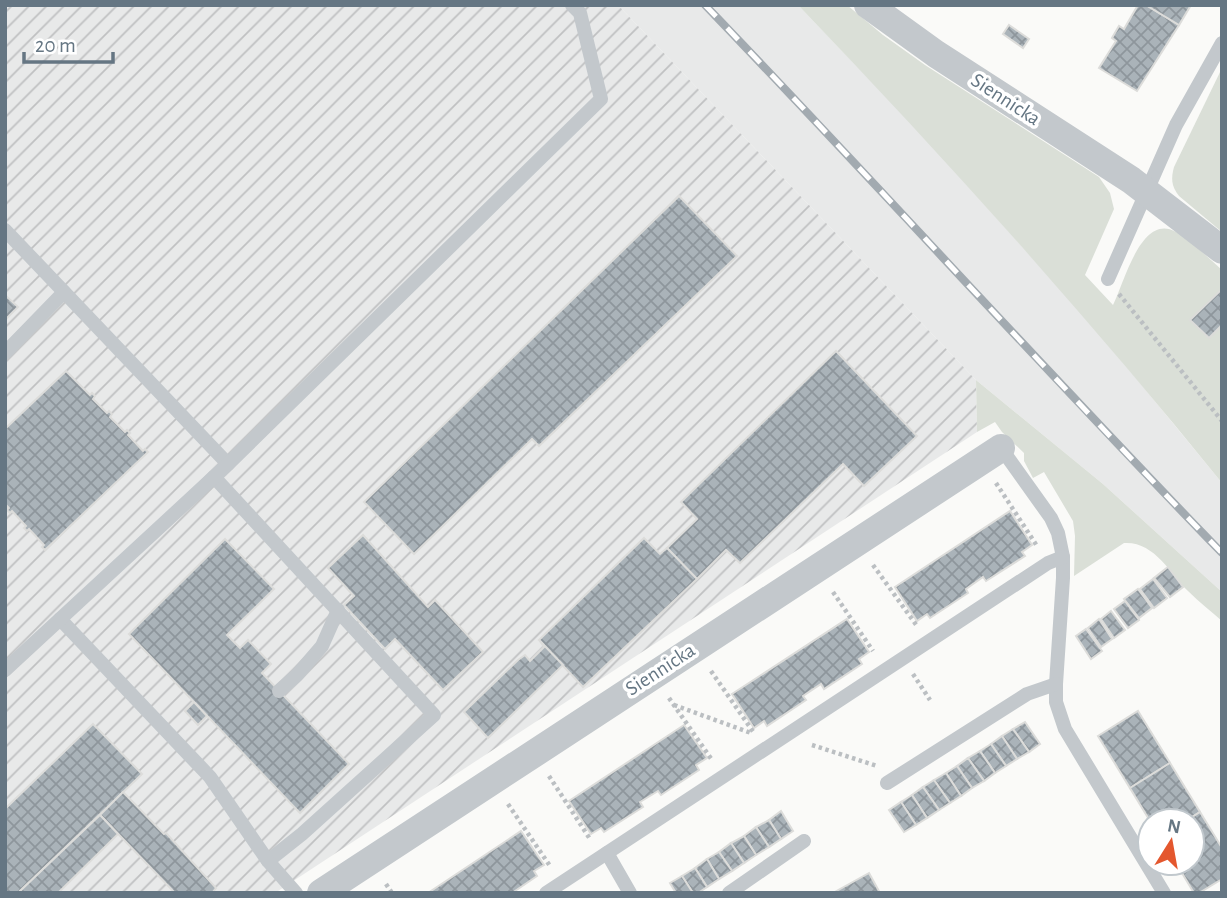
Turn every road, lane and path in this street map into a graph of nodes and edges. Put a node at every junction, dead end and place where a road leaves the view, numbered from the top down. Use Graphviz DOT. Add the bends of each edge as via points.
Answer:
graph roads {
  1 [pos="572,5"];
  2 [pos="868,5"];
  3 [pos="1222,43"];
  4 [pos="1147,191"];
  5 [pos="5,230"];
  6 [pos="1222,250"];
  7 [pos="1108,279"];
  8 [pos="64,292"];
  9 [pos="5,353"];
  10 [pos="1222,421"];
  11 [pos="1001,448"];
  12 [pos="228,464"];
  13 [pos="214,477"];
  14 [pos="995,483"];
  15 [pos="1063,557"];
  16 [pos="1048,563"];
  17 [pos="873,564"];
  18 [pos="832,591"];
  19 [pos="338,610"];
  20 [pos="60,619"];
  21 [pos="928,642"];
  22 [pos="8,662"];
  23 [pos="886,669"];
  24 [pos="710,670"];
  25 [pos="1056,684"];
  26 [pos="279,691"];
  27 [pos="668,697"];
  28 [pos="674,705"];
  29 [pos="756,734"];
  30 [pos="784,737"];
  31 [pos="766,749"];
  32 [pos="548,776"];
  33 [pos="724,776"];
  34 [pos="887,783"];
  35 [pos="507,803"];
  36 [pos="804,841"];
  37 [pos="604,855"];
  38 [pos="268,861"];
  39 [pos="385,883"];
  40 [pos="561,883"];
  41 [pos="337,888"];
  42 [pos="296,893"];
  43 [pos="392,893"];
  44 [pos="546,893"];
  45 [pos="630,893"];
  46 [pos="729,893"];
  47 [pos="1164,893"];
  1 -- 12 [label="lane" via="580,13 601,99"];
  2 -- 4 [label="street, Siennicka"];
  3 -- 4 [label="lane" via="1179,118"];
  4 -- 6 [label="street, Siennicka"];
  4 -- 7 [label="lane"];
  5 -- 8 [label="lane"];
  7 -- 10 [label="path"];
  8 -- 9 [label="lane"];
  8 -- 12 [label="lane"];
  11 -- 15 [label="lane" via="1051,518"];
  11 -- 41 [label="street, Siennicka" via="606,705"];
  12 -- 13 [label="lane"];
  13 -- 19 [label="lane"];
  13 -- 20 [label="lane"];
  14 -- 16 [label="path"];
  15 -- 16 [label="lane"];
  15 -- 25 [label="lane"];
  16 -- 21 [label="lane"];
  17 -- 21 [label="path"];
  18 -- 23 [label="path"];
  19 -- 26 [label="lane" via="322,646"];
  19 -- 38 [label="lane" via="434,715"];
  20 -- 22 [label="lane"];
  20 -- 38 [label="lane" via="210,777"];
  21 -- 23 [label="lane"];
  23 -- 30 [label="lane"];
  24 -- 29 [label="path"];
  25 -- 34 [label="lane" via="1027,694"];
  25 -- 47 [label="lane" via="1056,702 1065,729"];
  27 -- 28 [label="path"];
  28 -- 29 [label="path"];
  28 -- 33 [label="path"];
  29 -- 31 [label="path"];
  30 -- 31 [label="lane"];
  30 -- 34 [label="path" via="877,766"];
  31 -- 33 [label="lane"];
  32 -- 37 [label="path"];
  33 -- 37 [label="lane"];
  35 -- 40 [label="path"];
  36 -- 46 [label="lane"];
  37 -- 40 [label="lane"];
  37 -- 45 [label="lane"];
  38 -- 42 [label="lane"];
  39 -- 43 [label="path"];
  40 -- 44 [label="lane"];
}
